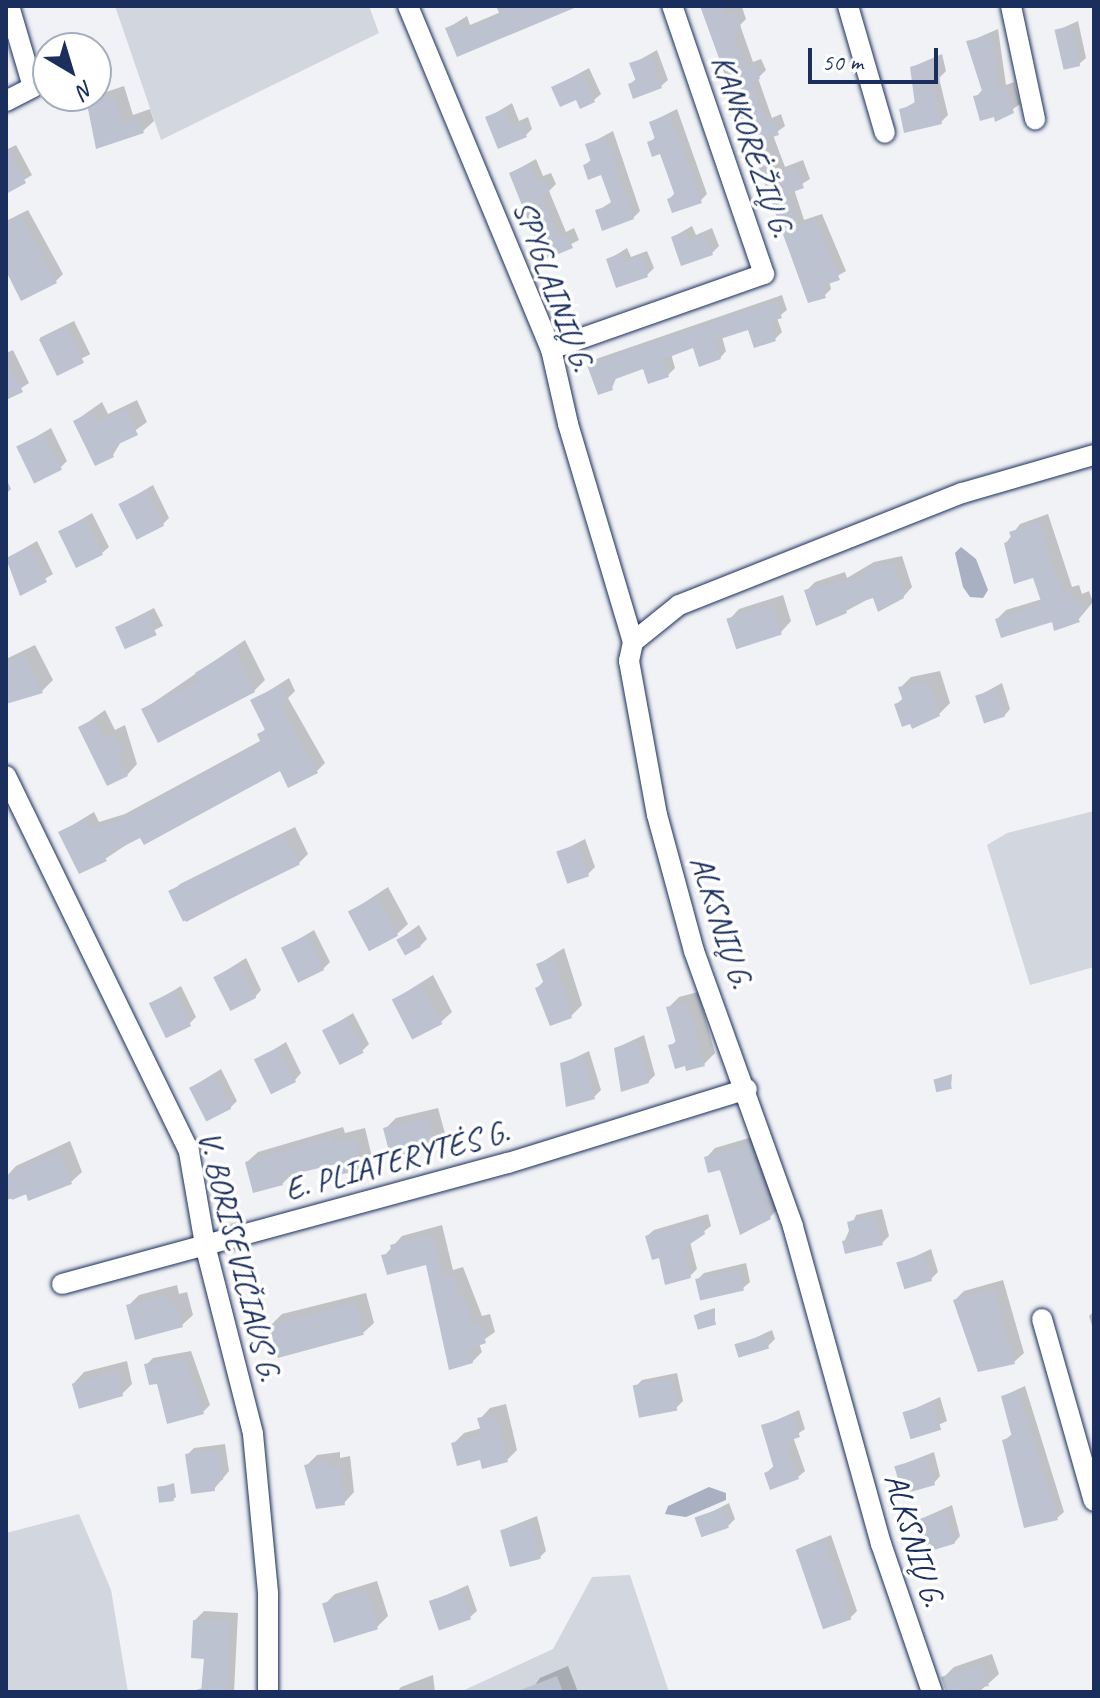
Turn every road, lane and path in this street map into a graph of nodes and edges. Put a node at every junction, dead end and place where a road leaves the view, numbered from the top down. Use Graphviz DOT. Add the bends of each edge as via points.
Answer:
graph roads {
  1 [pos="9,6"];
  2 [pos="408,6"];
  3 [pos="672,6"];
  4 [pos="848,6"];
  5 [pos="1011,6"];
  6 [pos="6,101"];
  7 [pos="1035,119"];
  8 [pos="885,133"];
  9 [pos="551,349"];
  10 [pos="1094,455"];
  11 [pos="633,642"];
  12 [pos="6,776"];
  13 [pos="747,1089"];
  14 [pos="205,1245"];
  15 [pos="62,1284"];
  16 [pos="1042,1319"];
  17 [pos="1094,1501"];
  18 [pos="268,1692"];
  19 [pos="932,1692"];
  1 -- 6 [label="street" via="33,87"];
  2 -- 9 [label="street, SPYGLAINIŲ G."];
  3 -- 9 [label="street, KANKORĖŽIŲ G." via="764,274"];
  4 -- 8 [label="street"];
  5 -- 7 [label="street"];
  9 -- 11 [label="street, SPYGLAINIŲ G."];
  10 -- 11 [label="street" via="962,493 679,605"];
  11 -- 13 [label="street, ALKSNIŲ G." via="628,679 657,815 694,951"];
  12 -- 14 [label="street, V. BORISEVIČIAUS G." via="189,1152"];
  13 -- 14 [label="street, E. PLIATERYTĖS G." via="508,1163"];
  13 -- 19 [label="street, ALKSNIŲ G." via="793,1226 881,1544"];
  14 -- 15 [label="street, E. PLIATERYTĖS G."];
  14 -- 18 [label="street, V. BORISEVIČIAUS G." via="253,1434 268,1593"];
  16 -- 17 [label="street"];
}
